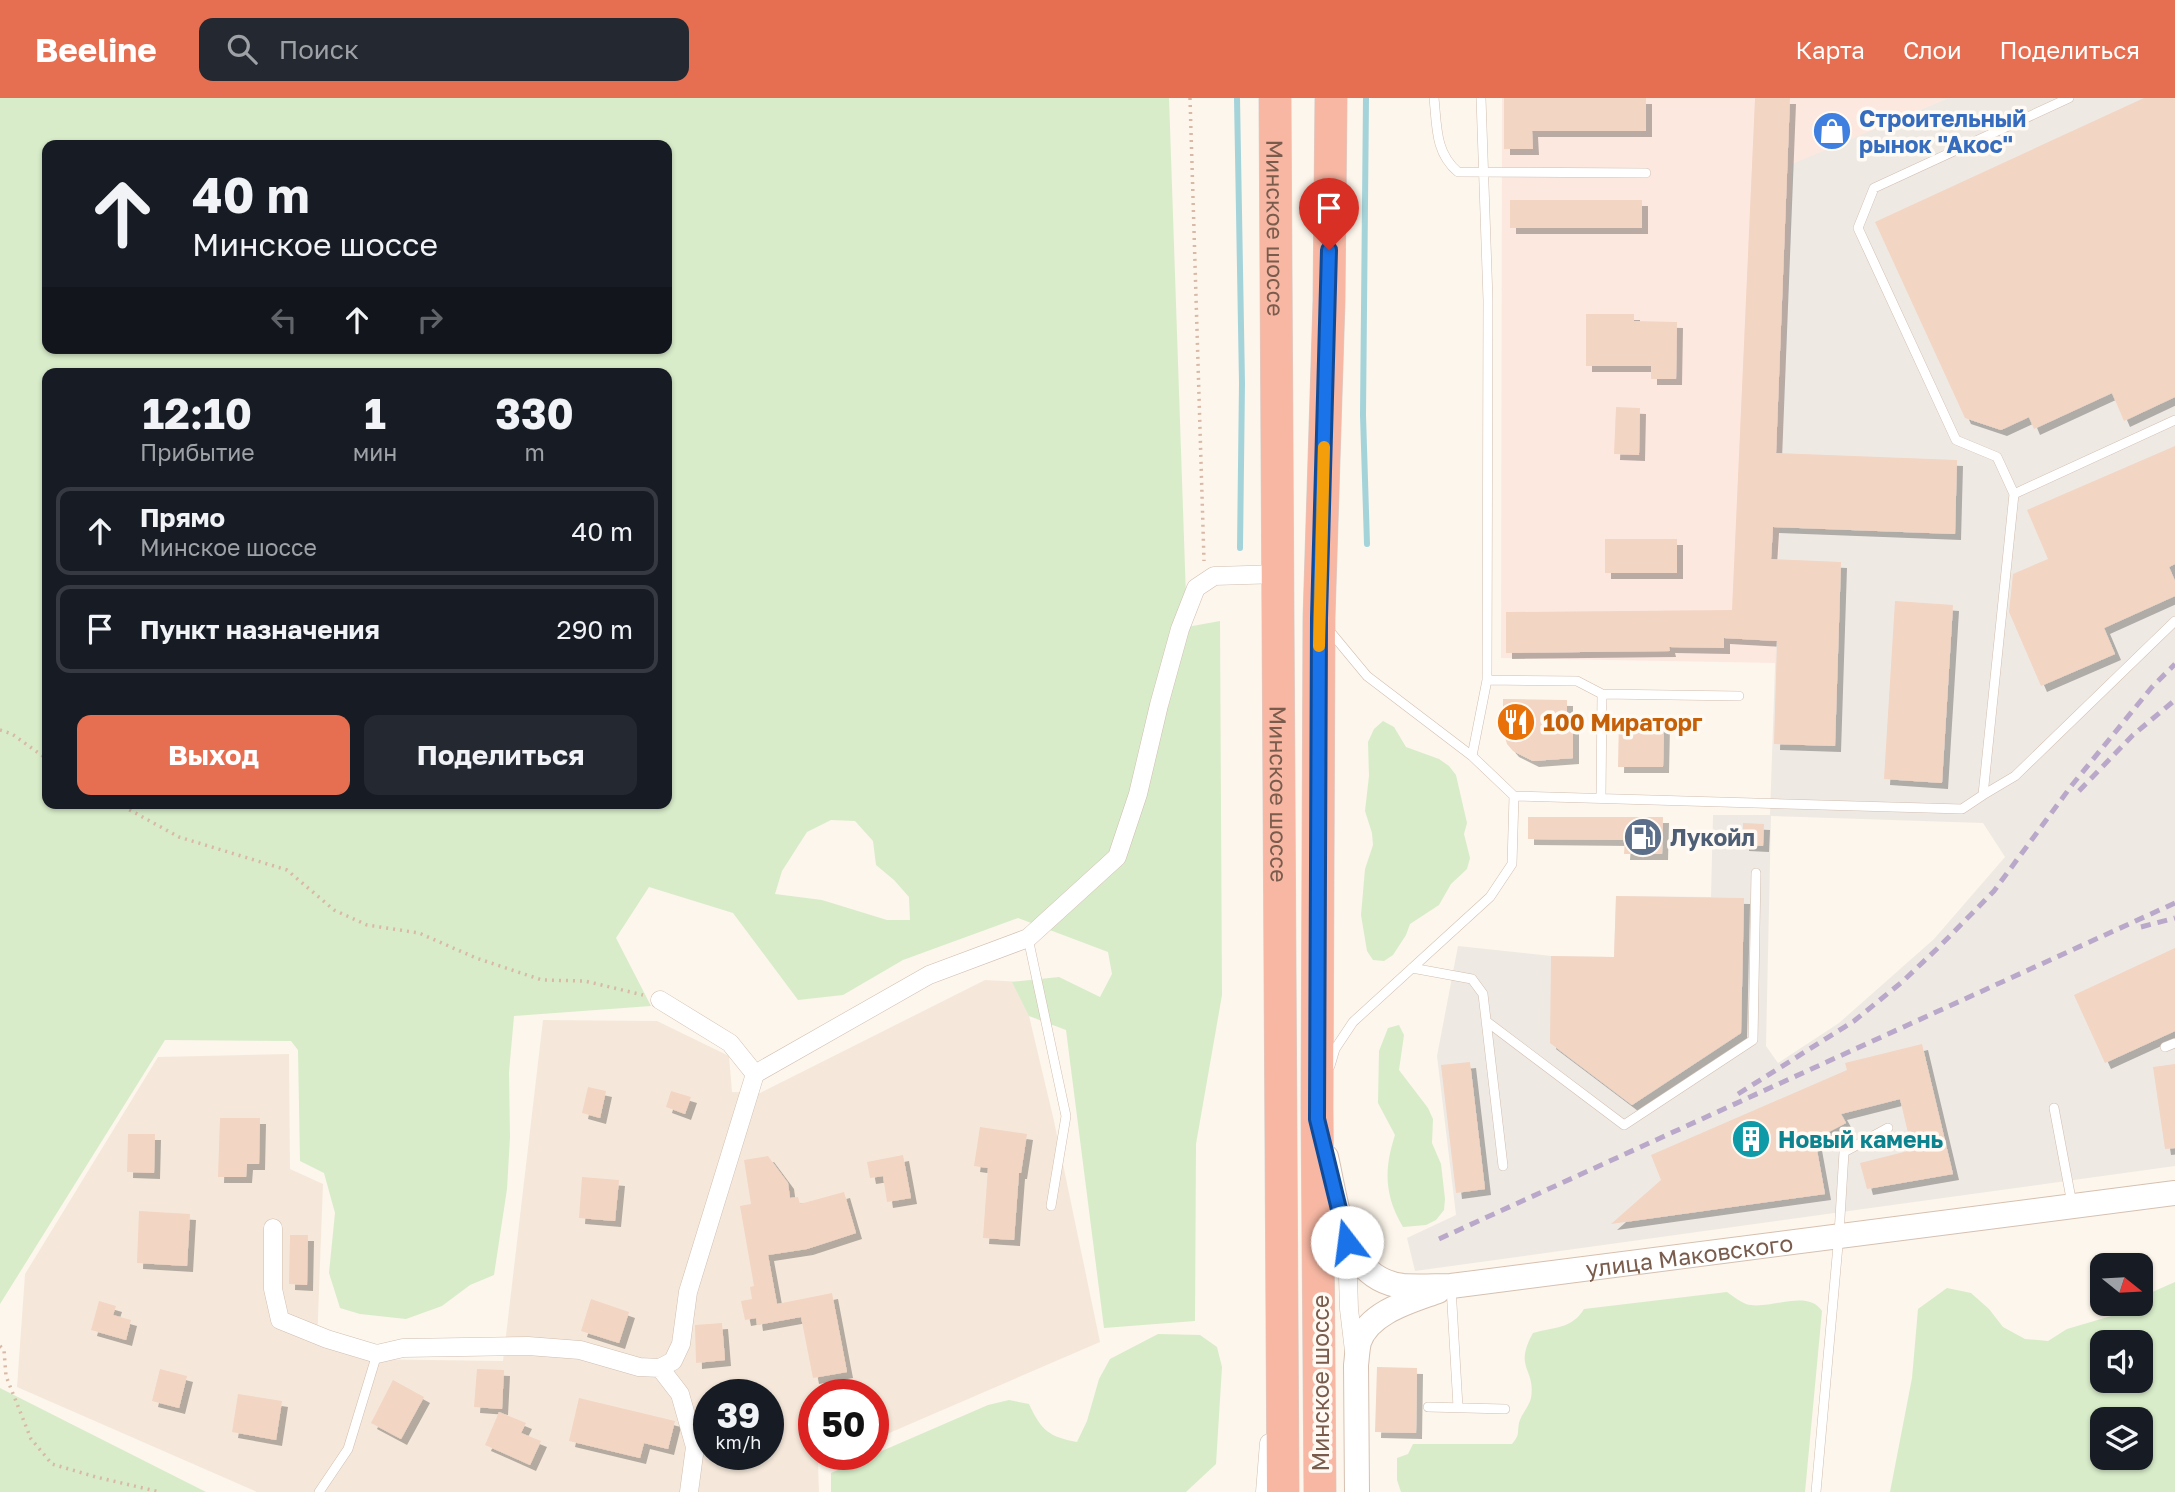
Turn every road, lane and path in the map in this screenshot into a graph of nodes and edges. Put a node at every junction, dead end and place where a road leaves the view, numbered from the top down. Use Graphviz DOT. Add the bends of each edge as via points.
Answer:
graph roads {
  1 [pos="1190,98"];
  2 [pos="1275,98"];
  3 [pos="1331,98"];
  4 [pos="1434,98"];
  5 [pos="1481,98"];
  6 [pos="2069,98"];
  7 [pos="1483,173"];
  8 [pos="1646,173"];
  9 [pos="2175,420"];
  10 [pos="2014,494"];
  11 [pos="1277,574"];
  12 [pos="1205,582"];
  13 [pos="1319,618"];
  14 [pos="2175,621"];
  15 [pos="1487,680"];
  16 [pos="1602,694"];
  17 [pos="1739,696"];
  18 [pos="0,730"];
  19 [pos="42,755"];
  20 [pos="1472,756"];
  21 [pos="1983,795"];
  22 [pos="1514,796"];
  23 [pos="1601,798"];
  24 [pos="128,809"];
  25 [pos="1756,873"];
  26 [pos="1028,938"];
  27 [pos="1412,968"];
  28 [pos="660,1000"];
  29 [pos="1486,1021"];
  30 [pos="2175,1043"];
  31 [pos="2165,1047"];
  32 [pos="755,1074"];
  33 [pos="2054,1108"];
  34 [pos="1317,1114"];
  35 [pos="1888,1128"];
  36 [pos="1503,1166"];
  37 [pos="2175,1193"];
  38 [pos="1051,1206"];
  39 [pos="2072,1206"];
  40 [pos="273,1228"];
  41 [pos="1839,1234"];
  42 [pos="1347,1242"];
  43 [pos="1451,1286"];
  44 [pos="1282,1300"];
  45 [pos="0,1346"];
  46 [pos="377,1354"];
  47 [pos="1356,1365"];
  48 [pos="660,1368"];
  49 [pos="1428,1407"];
  50 [pos="1458,1407"];
  51 [pos="1505,1409"];
  52 [pos="160,1492"];
  53 [pos="319,1492"];
  54 [pos="689,1492"];
  55 [pos="1265,1492"];
  56 [pos="1283,1492"];
  57 [pos="1320,1492"];
  58 [pos="1357,1492"];
  59 [pos="1816,1492"];
  1 -- 12 [label="path"];
  2 -- 11 [label="highway, Минское шоссе"];
  3 -- 13 [label="highway, Минское шоссе"];
  4 -- 7 [label="lane" via="1439,147 1447,164 1458,172"];
  5 -- 7 [label="lane"];
  6 -- 10 [label="lane" via="1874,188 1858,228 1956,440 1997,457"];
  7 -- 8 [label="lane"];
  7 -- 15 [label="lane" via="1488,300"];
  9 -- 10 [label="lane"];
  10 -- 21 [label="lane"];
  11 -- 12 [label="street" via="1214,576"];
  11 -- 44 [label="highway, Минское шоссе"];
  12 -- 26 [label="street" via="1196,588 1180,629 1117,857"];
  13 -- 20 [label="lane" via="1367,676"];
  13 -- 34 [label="highway, Минское шоссе"];
  14 -- 21 [label="lane" via="2015,776"];
  15 -- 16 [label="lane" via="1577,681"];
  15 -- 20 [label="lane"];
  16 -- 17 [label="lane"];
  16 -- 23 [label="lane"];
  18 -- 19 [label="path"];
  20 -- 22 [label="lane"];
  21 -- 23 [label="lane" via="1962,809"];
  22 -- 23 [label="lane"];
  22 -- 27 [label="lane" via="1512,864 1490,897"];
  24 -- 28 [label="path" via="179,837 287,870 334,910 366,925 419,933 542,980 585,981"];
  25 -- 29 [label="lane" via="1753,1040 1624,1125"];
  26 -- 32 [label="street" via="929,975"];
  26 -- 38 [label="lane" via="1066,1116"];
  27 -- 29 [label="lane" via="1472,979 1483,994"];
  27 -- 34 [label="lane" via="1353,1022 1335,1049"];
  28 -- 32 [label="street" via="730,1043"];
  29 -- 36 [label="lane"];
  30 -- 31 [label="lane"];
  32 -- 48 [label="street" via="688,1292 681,1344 673,1361"];
  33 -- 39 [label="lane"];
  34 -- 42 [label="main road, улица Маковского"];
  34 -- 57 [label="highway, Минское шоссе"];
  35 -- 41 [label="lane" via="1844,1152"];
  37 -- 39 [label="main road, улица Маковского"];
  39 -- 41 [label="main road, улица Маковского"];
  40 -- 46 [label="street" via="273,1289 280,1320"];
  41 -- 43 [label="main road, улица Маковского"];
  41 -- 59 [label="lane"];
  42 -- 43 [label="main road, улица Маковского" via="1360,1264 1377,1278 1401,1286"];
  42 -- 47 [label="street"];
  43 -- 47 [label="main road" via="1376,1319 1358,1345"];
  43 -- 50 [label="lane"];
  44 -- 55 [label="street"];
  44 -- 56 [label="highway, Минское шоссе"];
  45 -- 52 [label="path" via="6,1376 31,1439 52,1464"];
  46 -- 48 [label="street" via="403,1348 528,1346 580,1350 639,1367"];
  46 -- 53 [label="lane" via="348,1449"];
  47 -- 58 [label="main road"];
  48 -- 54 [label="street" via="680,1394 695,1447"];
  49 -- 50 [label="lane"];
  50 -- 51 [label="lane"];
}
